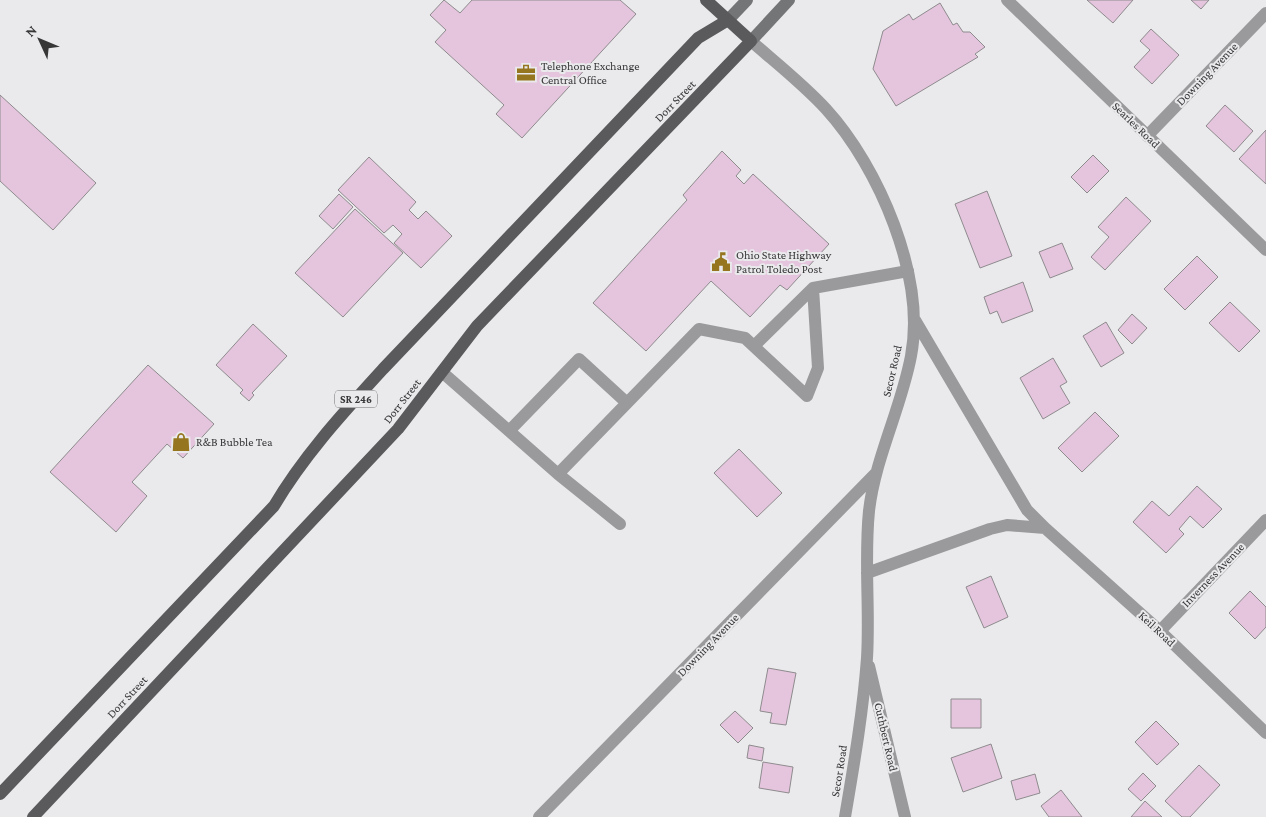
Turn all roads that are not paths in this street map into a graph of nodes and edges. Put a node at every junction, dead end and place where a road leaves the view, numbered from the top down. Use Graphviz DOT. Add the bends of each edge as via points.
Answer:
graph roads {
  1 [pos="706,0"];
  2 [pos="747,0"];
  3 [pos="789,0"];
  4 [pos="1007,0"];
  5 [pos="1266,13"];
  6 [pos="728,20"];
  7 [pos="751,41"];
  8 [pos="1147,136"];
  9 [pos="1266,250"];
  10 [pos="908,271"];
  11 [pos="813,288"];
  12 [pos="914,320"];
  13 [pos="754,346"];
  14 [pos="442,372"];
  15 [pos="627,403"];
  16 [pos="509,431"];
  17 [pos="876,473"];
  18 [pos="558,474"];
  19 [pos="1266,520"];
  20 [pos="620,524"];
  21 [pos="1045,528"];
  22 [pos="867,573"];
  23 [pos="1160,630"];
  24 [pos="867,657"];
  25 [pos="1266,734"];
  26 [pos="0,794"];
  27 [pos="33,817"];
  28 [pos="539,817"];
  29 [pos="845,817"];
  30 [pos="905,817"];
  1 -- 6 [label="main road, Secor Road"];
  2 -- 6 [label="main road, Dorr Street / SR 246"];
  3 -- 7 [label="main road, Dorr Street"];
  4 -- 8 [label="street, Searles Road"];
  5 -- 8 [label="street, Downing Avenue"];
  6 -- 7 [label="main road, Secor Road"];
  6 -- 26 [label="main road, Dorr Street / SR 246" via="698,38 416,334 339,417 290,479 274,506"];
  7 -- 10 [label="street, Secor Road" via="827,110 861,155 887,207"];
  7 -- 14 [label="main road, Dorr Street" via="477,326"];
  8 -- 9 [label="street, Searles Road"];
  10 -- 11 [label="street"];
  10 -- 12 [label="street, Secor Road"];
  11 -- 13 [label="street"];
  11 -- 13 [label="street" via="818,368 807,396"];
  12 -- 17 [label="street, Secor Road" via="911,355"];
  12 -- 21 [label="street, Keil Road" via="1027,510"];
  13 -- 15 [label="street" via="745,338 699,329"];
  14 -- 16 [label="street"];
  14 -- 27 [label="main road, Dorr Street" via="398,429"];
  15 -- 16 [label="street" via="579,358"];
  15 -- 18 [label="street"];
  16 -- 18 [label="street"];
  17 -- 22 [label="street, Secor Road" via="869,510"];
  17 -- 28 [label="street, Downing Avenue"];
  18 -- 20 [label="street"];
  19 -- 23 [label="street, Inverness Avenue"];
  21 -- 22 [label="street" via="1006,525 990,529"];
  21 -- 23 [label="street, Keil Road"];
  22 -- 24 [label="street, Secor Road"];
  23 -- 25 [label="street, Keil Road"];
  24 -- 29 [label="street, Secor Road"];
  24 -- 30 [label="street, Cuthbert Road"];
}
